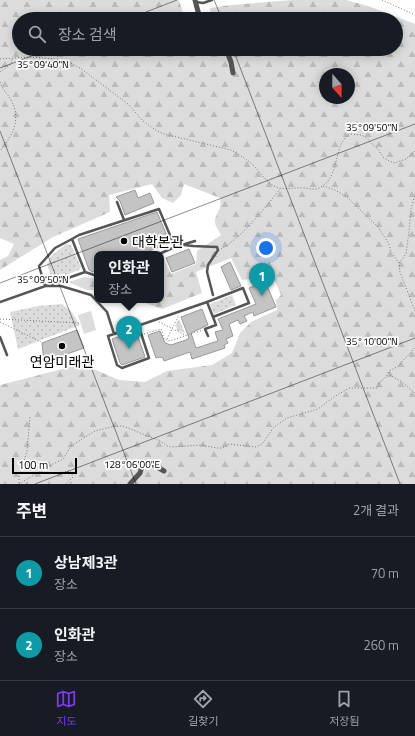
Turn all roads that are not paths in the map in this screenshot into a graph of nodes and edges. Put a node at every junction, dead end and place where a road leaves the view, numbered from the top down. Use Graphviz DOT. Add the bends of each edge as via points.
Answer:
graph roads {
  1 [pos="212,0"];
  2 [pos="196,1"];
  3 [pos="198,12"];
  4 [pos="229,56"];
  5 [pos="233,72"];
  6 [pos="117,202"];
  7 [pos="124,220"];
  8 [pos="72,239"];
  9 [pos="195,241"];
  10 [pos="184,245"];
  11 [pos="174,247"];
  12 [pos="164,252"];
  13 [pos="85,272"];
  14 [pos="94,275"];
  15 [pos="45,286"];
  16 [pos="213,295"];
  17 [pos="94,298"];
  18 [pos="0,302"];
  19 [pos="207,302"];
  20 [pos="99,303"];
  21 [pos="213,317"];
  22 [pos="139,327"];
  23 [pos="114,334"];
  24 [pos="208,336"];
  25 [pos="0,337"];
  26 [pos="7,355"];
  27 [pos="164,471"];
  28 [pos="130,484"];
  1 -- 2 [label="lane" via="203,3"];
  2 -- 3 [label="street"];
  4 -- 5 [label="street"];
  6 -- 7 [label="lane"];
  7 -- 8 [label="lane"];
  7 -- 11 [label="lane" via="159,209"];
  8 -- 13 [label="lane"];
  8 -- 15 [label="lane" via="55,248 39,266"];
  9 -- 10 [label="lane"];
  10 -- 11 [label="lane"];
  10 -- 16 [label="lane" via="217,247 218,250 207,272"];
  11 -- 12 [label="lane"];
  13 -- 14 [label="lane"];
  13 -- 15 [label="lane"];
  15 -- 17 [label="lane" via="61,286"];
  15 -- 18 [label="lane"];
  19 -- 21 [label="lane"];
  19 -- 21 [label="lane" via="243,288 248,303"];
  19 -- 22 [label="lane"];
  20 -- 23 [label="lane" via="107,312"];
  21 -- 24 [label="lane" via="216,325 205,329"];
  22 -- 23 [label="lane"];
  22 -- 23 [label="lane" via="150,358 122,368 117,365 108,336"];
  25 -- 26 [label="lane"];
  27 -- 28 [label="street" via="152,464 146,464"];
}
